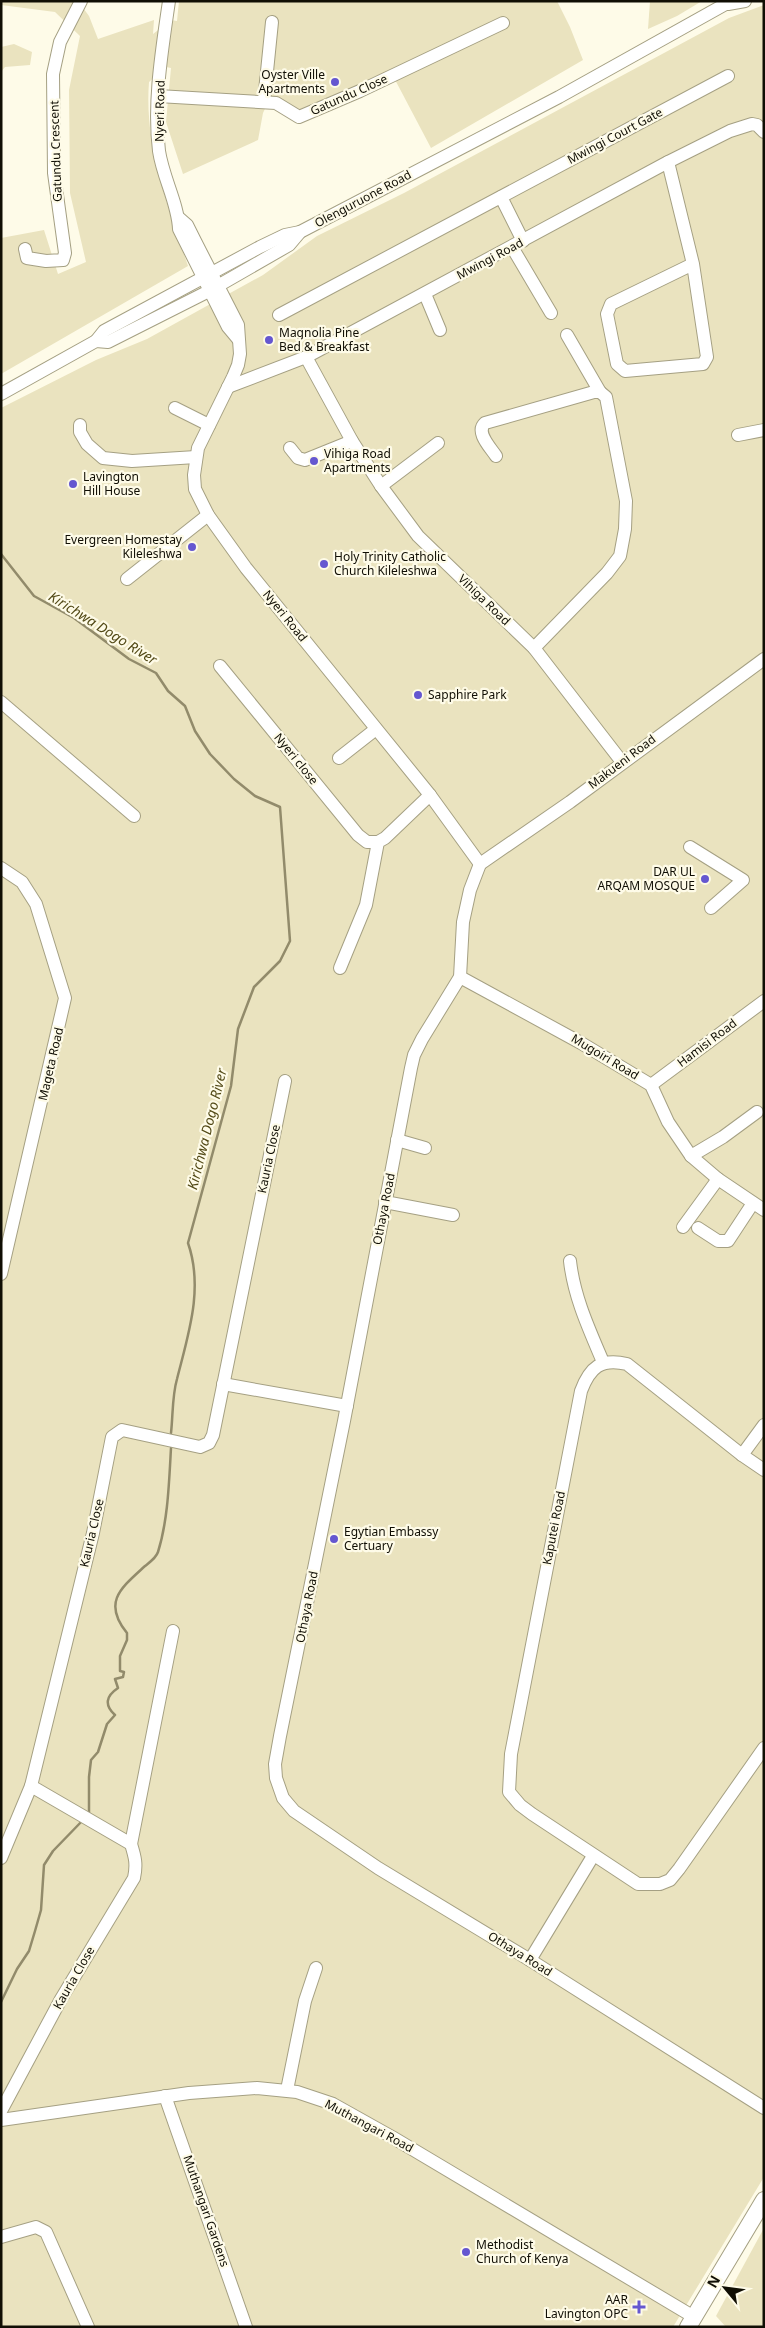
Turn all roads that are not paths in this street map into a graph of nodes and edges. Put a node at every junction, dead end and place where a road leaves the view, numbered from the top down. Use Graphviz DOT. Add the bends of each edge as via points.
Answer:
graph roads {
  1 [pos="81,1"];
  2 [pos="168,1"];
  3 [pos="745,1"];
  4 [pos="730,3"];
  5 [pos="272,22"];
  6 [pos="503,23"];
  7 [pos="728,76"];
  8 [pos="158,96"];
  9 [pos="264,101"];
  10 [pos="764,132"];
  11 [pos="668,162"];
  12 [pos="501,197"];
  13 [pos="518,244"];
  14 [pos="25,249"];
  15 [pos="692,264"];
  16 [pos="210,282"];
  17 [pos="425,294"];
  18 [pos="551,313"];
  19 [pos="279,315"];
  20 [pos="440,330"];
  21 [pos="567,335"];
  22 [pos="306,357"];
  23 [pos="228,387"];
  24 [pos="600,392"];
  25 [pos="1,394"];
  26 [pos="175,408"];
  27 [pos="80,425"];
  28 [pos="209,425"];
  29 [pos="764,430"];
  30 [pos="738,435"];
  31 [pos="352,441"];
  32 [pos="438,443"];
  33 [pos="290,448"];
  34 [pos="496,456"];
  35 [pos="196,457"];
  36 [pos="381,486"];
  37 [pos="208,514"];
  38 [pos="127,579"];
  39 [pos="534,648"];
  40 [pos="764,659"];
  41 [pos="220,666"];
  42 [pos="1,702"];
  43 [pos="376,729"];
  44 [pos="339,758"];
  45 [pos="622,762"];
  46 [pos="430,796"];
  47 [pos="134,816"];
  48 [pos="378,842"];
  49 [pos="690,847"];
  50 [pos="480,864"];
  51 [pos="3,872"];
  52 [pos="710,908"];
  53 [pos="340,968"];
  54 [pos="460,977"];
  55 [pos="764,1001"];
  56 [pos="285,1081"];
  57 [pos="651,1085"];
  58 [pos="757,1112"];
  59 [pos="397,1140"];
  60 [pos="426,1148"];
  61 [pos="691,1156"];
  62 [pos="718,1179"];
  63 [pos="385,1202"];
  64 [pos="758,1207"];
  65 [pos="453,1215"];
  66 [pos="682,1227"];
  67 [pos="698,1228"];
  68 [pos="570,1261"];
  69 [pos="1,1274"];
  70 [pos="603,1362"];
  71 [pos="223,1384"];
  72 [pos="347,1406"];
  73 [pos="764,1425"];
  74 [pos="742,1455"];
  75 [pos="764,1470"];
  76 [pos="173,1631"];
  77 [pos="764,1748"];
  78 [pos="31,1786"];
  79 [pos="131,1844"];
  80 [pos="593,1856"];
  81 [pos="1,1858"];
  82 [pos="530,1960"];
  83 [pos="316,1968"];
  84 [pos="287,2090"];
  85 [pos="165,2096"];
  86 [pos="764,2108"];
  87 [pos="1,2112"];
  88 [pos="1,2120"];
  89 [pos="764,2200"];
  90 [pos="1,2237"];
  91 [pos="691,2322"];
  92 [pos="88,2327"];
  93 [pos="246,2327"];
  1 -- 14 [label="street, Gatundu Crescent" via="60,42 53,74 54,173 65,253 63,260 46,261 27,258"];
  2 -- 8 [label="street, Nyeri Road"];
  3 -- 4 [label="street, Olenguruone Road"];
  4 -- 16 [label="street, Olenguruone Road" via="559,97 300,232 289,245"];
  5 -- 9 [label="street"];
  6 -- 9 [label="street, Gatundu Close" via="303,116 294,116 276,103"];
  7 -- 12 [label="street, Mwingi Court Gate"];
  8 -- 9 [label="street, Gatundu Close"];
  8 -- 16 [label="street, Nyeri Road" via="160,153 179,218 187,225"];
  10 -- 11 [label="street, Mwingi Road" via="757,125 749,124"];
  11 -- 13 [label="street, Mwingi Road"];
  11 -- 15 [label="street"];
  12 -- 13 [label="street"];
  12 -- 19 [label="street, Mwingi Court Gate"];
  13 -- 17 [label="street, Mwingi Road"];
  13 -- 18 [label="street"];
  15 -- 15 [label="street" via="706,342 706,361 683,367 625,371 617,364 608,308"];
  16 -- 23 [label="street, Nyeri Road" via="238,325 238,365"];
  16 -- 25 [label="street, Olenguruone Road" via="108,342 96,341"];
  17 -- 20 [label="street"];
  17 -- 22 [label="street, Mwingi Road"];
  21 -- 24 [label="street"];
  22 -- 23 [label="street, Mwingi Road"];
  22 -- 31 [label="street, Vihiga Road"];
  23 -- 28 [label="street, Nyeri Road"];
  24 -- 34 [label="street" via="485,423 481,432"];
  24 -- 39 [label="street" via="608,401 626,501 620,556 608,573"];
  26 -- 28 [label="street"];
  27 -- 35 [label="street" via="87,444 103,458 132,461"];
  28 -- 35 [label="street, Nyeri Road"];
  29 -- 30 [label="street"];
  31 -- 33 [label="street" via="305,460 298,458"];
  31 -- 36 [label="street, Vihiga Road"];
  32 -- 36 [label="street"];
  35 -- 37 [label="street, Nyeri Road" via="195,489"];
  36 -- 39 [label="street, Vihiga Road" via="434,553"];
  37 -- 38 [label="street"];
  37 -- 43 [label="street, Nyeri Road" via="246,568"];
  39 -- 45 [label="street, Vihiga Road"];
  40 -- 45 [label="street, Makueni Road"];
  41 -- 48 [label="street, Nyeri close" via="358,835 367,842"];
  42 -- 47 [label="street"];
  43 -- 44 [label="street"];
  43 -- 46 [label="street, Nyeri Road"];
  45 -- 50 [label="street, Makueni Road"];
  46 -- 48 [label="street"];
  46 -- 50 [label="street, Nyeri Road"];
  48 -- 53 [label="street" via="366,905"];
  49 -- 52 [label="street" via="743,880"];
  50 -- 54 [label="street, Othaya Road" via="463,922"];
  51 -- 69 [label="street, Mageta Road" via="22,882 36,904 65,998"];
  54 -- 57 [label="street, Mugoiri Road"];
  54 -- 59 [label="street, Othaya Road" via="414,1055"];
  55 -- 57 [label="street, Hamisi Road"];
  56 -- 71 [label="street, Kauria Close"];
  57 -- 61 [label="street, Mugoiri Road" via="668,1122"];
  58 -- 61 [label="street"];
  59 -- 60 [label="street"];
  59 -- 63 [label="street, Othaya Road"];
  61 -- 62 [label="street, Mugoiri Road"];
  62 -- 64 [label="street, Mugoiri Road"];
  62 -- 66 [label="street"];
  63 -- 65 [label="street"];
  63 -- 72 [label="street, Othaya Road"];
  64 -- 67 [label="street" via="728,1241 718,1241"];
  68 -- 70 [label="street" via="580,1310"];
  70 -- 74 [label="street" via="615,1361 635,1368"];
  70 -- 80 [label="street, Kaputei Road" via="592,1371 581,1391 511,1754 509,1792 520,1805"];
  71 -- 72 [label="street"];
  71 -- 78 [label="street, Kauria Close" via="213,1435 205,1445 200,1447 122,1430 112,1437 93,1533"];
  72 -- 82 [label="street, Othaya Road" via="275,1764 280,1792 294,1811 370,1863"];
  73 -- 74 [label="street"];
  74 -- 75 [label="street"];
  76 -- 79 [label="street, Kauria Close"];
  77 -- 80 [label="street, Kaputei Road" via="670,1880 660,1884 638,1884"];
  78 -- 79 [label="street"];
  78 -- 81 [label="street, Kauria Close"];
  79 -- 87 [label="street, Kauria Close" via="137,1861 134,1878 61,2000"];
  80 -- 82 [label="street"];
  82 -- 86 [label="street, Othaya Road"];
  83 -- 84 [label="street" via="300,2019"];
  84 -- 85 [label="street, Muthangari Road" via="257,2088"];
  84 -- 91 [label="street, Muthangari Road" via="330,2103 375,2128"];
  85 -- 88 [label="street, Muthangari Road"];
  85 -- 93 [label="street, Muthangari Gardens"];
  89 -- 91 [label="main road"];
  90 -- 92 [label="street" via="36,2227 46,2232"];
}
